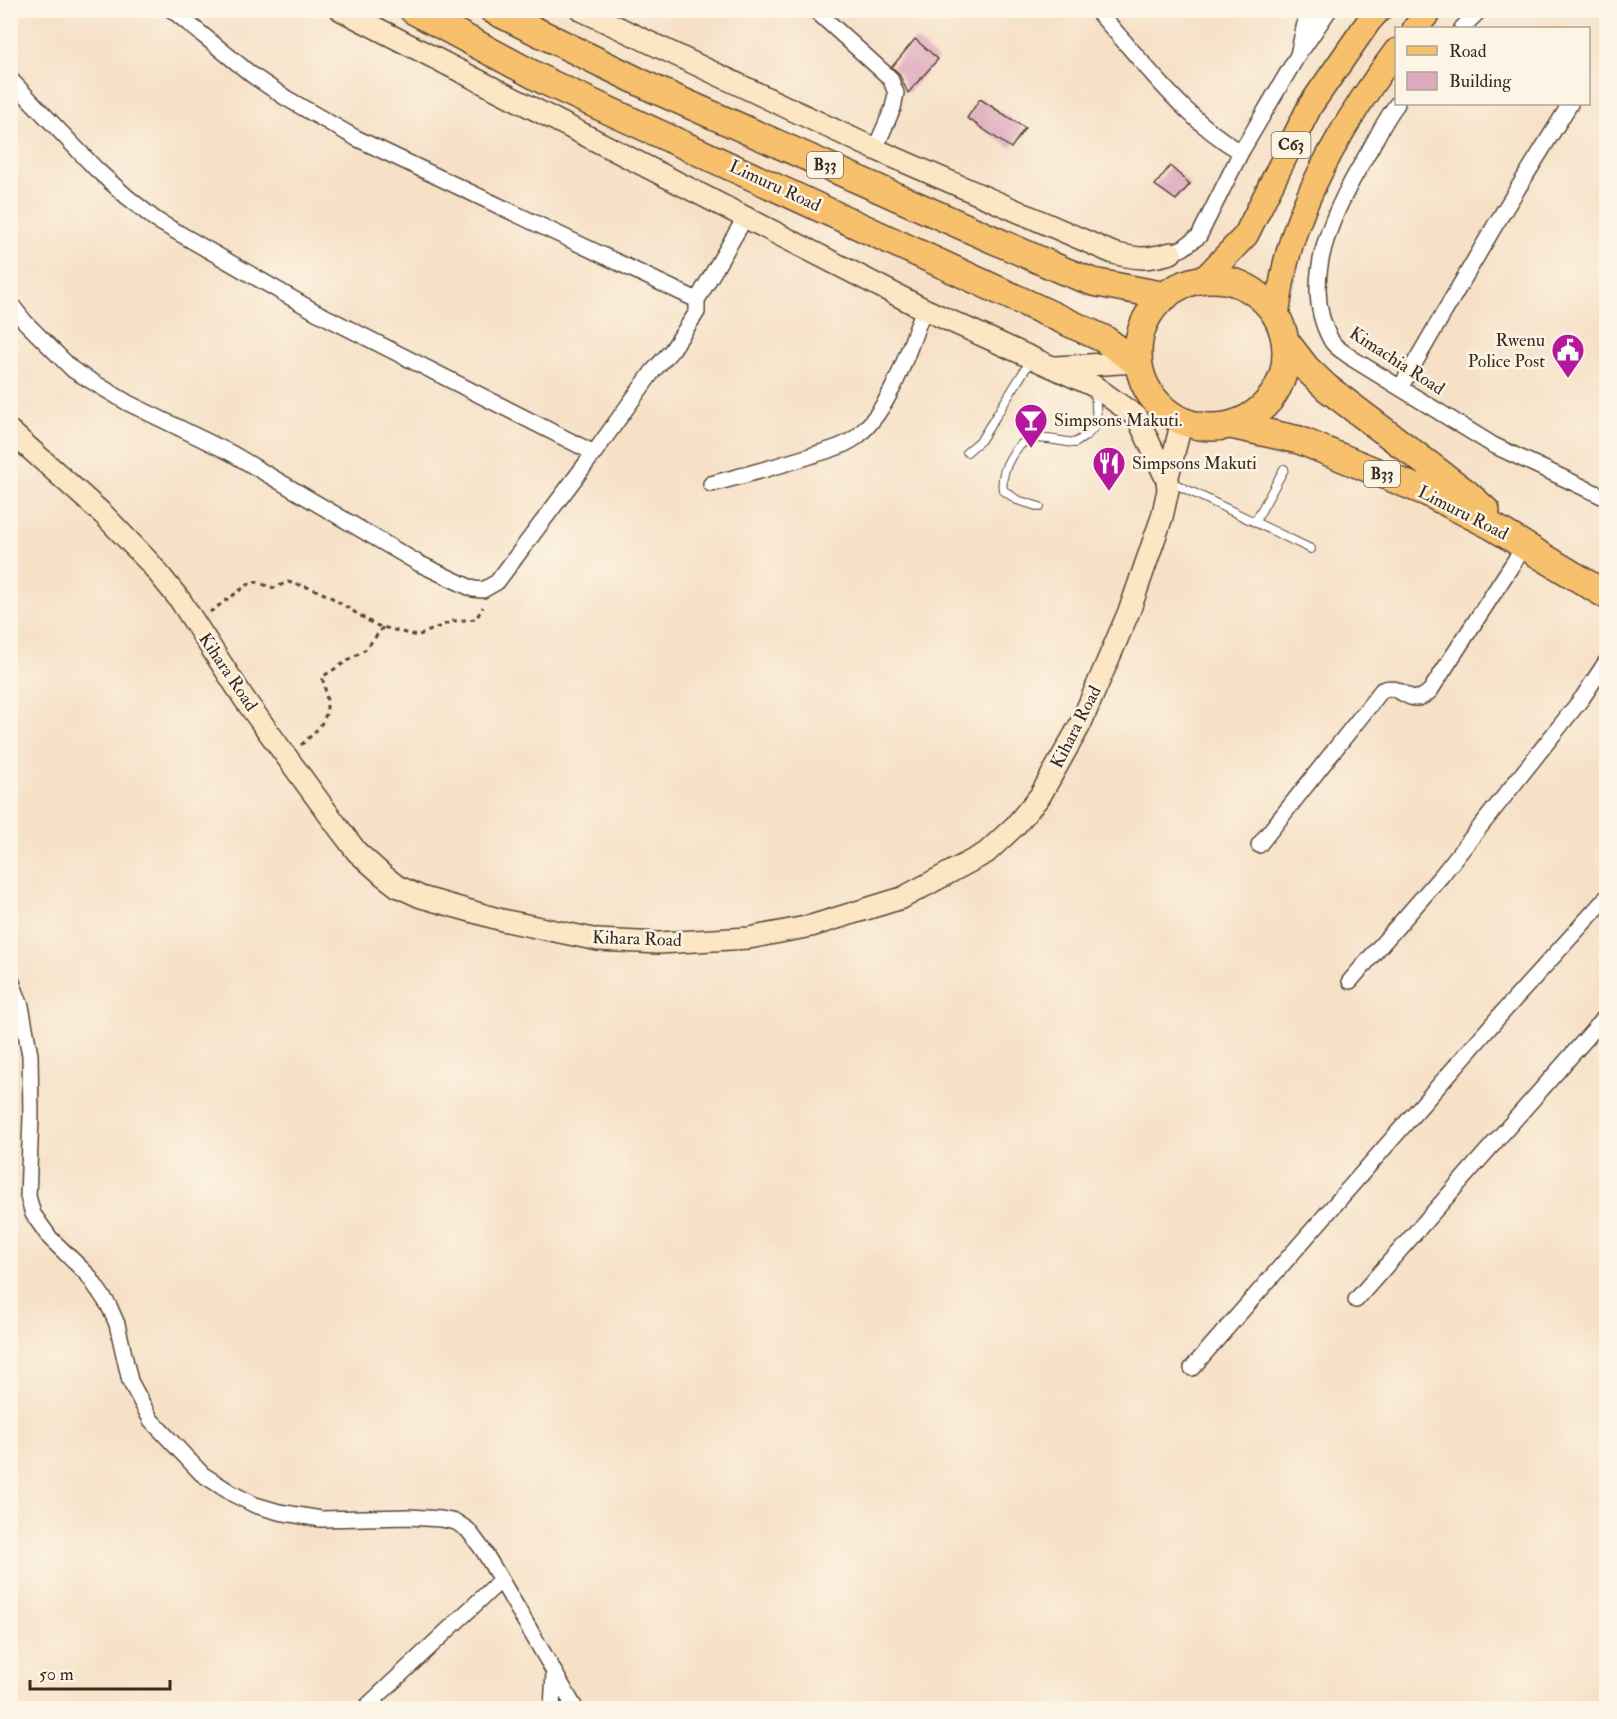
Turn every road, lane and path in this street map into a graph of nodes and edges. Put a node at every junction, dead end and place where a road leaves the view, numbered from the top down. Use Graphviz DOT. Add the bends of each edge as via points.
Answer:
graph roads {
  1 [pos="172,10"];
  2 [pos="341,10"];
  3 [pos="413,10"];
  4 [pos="493,10"];
  5 [pos="581,10"];
  6 [pos="815,10"];
  7 [pos="1096,10"];
  8 [pos="1308,10"];
  9 [pos="1329,10"];
  10 [pos="1379,10"];
  11 [pos="1431,10"];
  12 [pos="1416,27"];
  13 [pos="1395,53"];
  14 [pos="1299,55"];
  15 [pos="10,79"];
  16 [pos="1396,105"];
  17 [pos="1569,105"];
  18 [pos="875,149"];
  19 [pos="1241,152"];
  20 [pos="745,218"];
  21 [pos="1171,253"];
  22 [pos="1204,279"];
  23 [pos="1166,296"];
  24 [pos="697,300"];
  25 [pos="10,303"];
  26 [pos="924,309"];
  27 [pos="1277,312"];
  28 [pos="1289,346"];
  29 [pos="1033,356"];
  30 [pos="1136,362"];
  31 [pos="1054,367"];
  32 [pos="1095,386"];
  33 [pos="1400,388"];
  34 [pos="1182,421"];
  35 [pos="1230,425"];
  36 [pos="10,431"];
  37 [pos="967,452"];
  38 [pos="594,453"];
  39 [pos="1284,469"];
  40 [pos="1167,480"];
  41 [pos="711,484"];
  42 [pos="1606,498"];
  43 [pos="1040,507"];
  44 [pos="1255,522"];
  45 [pos="1525,545"];
  46 [pos="1311,549"];
  47 [pos="497,582"];
  48 [pos="1606,595"];
  49 [pos="194,622"];
  50 [pos="384,626"];
  51 [pos="1606,662"];
  52 [pos="287,758"];
  53 [pos="1259,845"];
  54 [pos="1606,898"];
  55 [pos="10,976"];
  56 [pos="1350,981"];
  57 [pos="1606,1016"];
  58 [pos="1356,1300"];
  59 [pos="1192,1368"];
  60 [pos="501,1580"];
  61 [pos="554,1673"];
  62 [pos="365,1708"];
  63 [pos="552,1708"];
  64 [pos="574,1708"];
  1 -- 24 [label="street" via="252,75 338,128"];
  2 -- 20 [label="street"];
  3 -- 30 [label="highway, Limuru Road / B33" via="547,82 1104,339"];
  4 -- 23 [label="highway, B33" via="654,89 1064,271 1093,282"];
  5 -- 18 [label="street"];
  6 -- 18 [label="street" via="890,78 896,93 893,108"];
  7 -- 19 [label="street" via="1170,94"];
  8 -- 14 [label="street"];
  9 -- 14 [label="street"];
  10 -- 22 [label="main road, C63" via="1310,106 1246,235"];
  11 -- 12 [label="main road"];
  13 -- 27 [label="main road, C63" via="1327,159 1304,208 1285,264"];
  14 -- 19 [label="street"];
  15 -- 38 [label="street" via="96,169 156,220 316,312"];
  16 -- 33 [label="street, Kimachia Road" via="1341,203 1321,257 1318,289 1323,320 1333,344"];
  17 -- 33 [label="street"];
  18 -- 21 [label="street" via="1113,253 1136,259"];
  19 -- 21 [label="street" via="1199,236"];
  20 -- 24 [label="street"];
  20 -- 26 [label="street"];
  22 -- 23 [label="highway"];
  22 -- 27 [label="highway" via="1230,280 1262,296"];
  23 -- 30 [label="highway" via="1142,327"];
  24 -- 38 [label="street" via="697,312 672,350"];
  25 -- 47 [label="street" via="59,358 96,385 231,453 473,590 483,590"];
  26 -- 29 [label="street"];
  26 -- 41 [label="street" via="893,389 858,435 846,444"];
  27 -- 28 [label="highway"];
  28 -- 35 [label="highway" via="1284,373 1271,400 1252,416"];
  28 -- 45 [label="highway, Limuru Road / B33" via="1327,388 1466,493"];
  29 -- 31 [label="street"];
  29 -- 37 [label="lane" via="981,440"];
  30 -- 31 [label="street"];
  30 -- 34 [label="highway" via="1153,399 1165,412"];
  31 -- 32 [label="street"];
  32 -- 40 [label="street" via="1137,417"];
  32 -- 43 [label="lane" via="1096,424 1087,435 1075,443 1036,438 1022,444 1003,473 1003,490 1017,500"];
  33 -- 42 [label="street, Kimachia Road" via="1494,445"];
  34 -- 35 [label="highway"];
  34 -- 40 [label="street, Kihara Road"];
  35 -- 45 [label="highway, Limuru Road / B33" via="1299,440 1428,493"];
  36 -- 49 [label="street, Kihara Road" via="143,555"];
  38 -- 47 [label="street"];
  39 -- 44 [label="lane"];
  40 -- 44 [label="lane"];
  40 -- 52 [label="street, Kihara Road" via="1162,517 1130,609 1080,725 1040,796 986,853 902,898 811,926 749,938 659,943 598,940 502,920 421,897 397,886 357,852"];
  44 -- 46 [label="lane"];
  45 -- 48 [label="highway, Limuru Road / B33"];
  45 -- 53 [label="street" via="1430,691 1415,699 1394,688 1382,690"];
  47 -- 50 [label="path" via="476,619 453,621 417,636"];
  49 -- 50 [label="path" via="253,581 274,588 288,582 311,588 375,625"];
  49 -- 52 [label="street, Kihara Road"];
  50 -- 52 [label="path" via="366,649 322,677 327,715 318,730"];
  51 -- 56 [label="street" via="1583,697 1449,866"];
  54 -- 59 [label="street"];
  55 -- 60 [label="street" via="21,1006 30,1054 28,1196 33,1214 50,1238 88,1275 109,1306 130,1381 151,1420 202,1474 255,1505 321,1519 409,1517 456,1522 468,1530"];
  57 -- 58 [label="street"];
  60 -- 61 [label="street"];
  60 -- 62 [label="street"];
  61 -- 63 [label="street"];
  61 -- 64 [label="street"];
}
